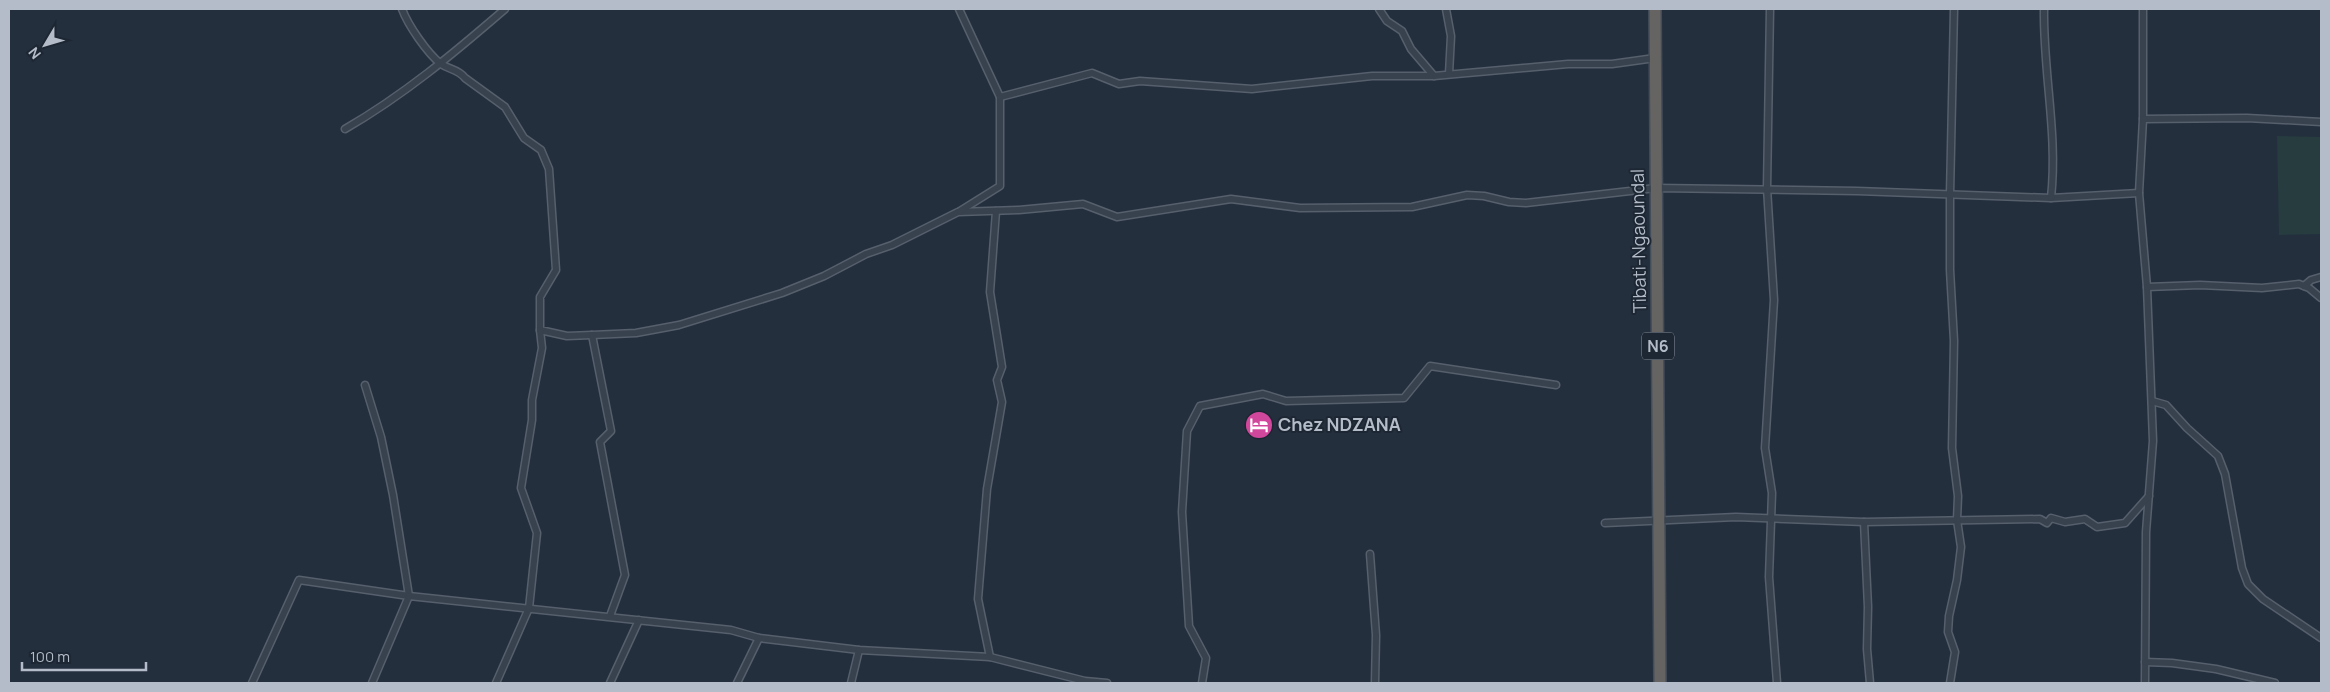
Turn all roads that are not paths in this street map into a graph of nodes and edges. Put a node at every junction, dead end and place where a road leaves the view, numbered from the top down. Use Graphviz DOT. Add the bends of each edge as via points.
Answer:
graph roads {
  1 [pos="402,9"];
  2 [pos="505,9"];
  3 [pos="959,9"];
  4 [pos="1379,9"];
  5 [pos="1446,9"];
  6 [pos="1654,9"];
  7 [pos="1770,9"];
  8 [pos="1954,9"];
  9 [pos="2044,9"];
  10 [pos="2143,9"];
  11 [pos="1654,58"];
  12 [pos="442,64"];
  13 [pos="1449,74"];
  14 [pos="1434,76"];
  15 [pos="1000,97"];
  16 [pos="2143,119"];
  17 [pos="2321,122"];
  18 [pos="345,129"];
  19 [pos="1656,188"];
  20 [pos="1767,188"];
  21 [pos="2140,193"];
  22 [pos="1950,194"];
  23 [pos="2051,198"];
  24 [pos="996,211"];
  25 [pos="958,212"];
  26 [pos="2321,277"];
  27 [pos="2304,286"];
  28 [pos="2147,287"];
  29 [pos="2321,298"];
  30 [pos="540,330"];
  31 [pos="592,335"];
  32 [pos="365,385"];
  33 [pos="1556,385"];
  34 [pos="2152,401"];
  35 [pos="2149,496"];
  36 [pos="1772,517"];
  37 [pos="1658,520"];
  38 [pos="1957,520"];
  39 [pos="1864,522"];
  40 [pos="1604,523"];
  41 [pos="1370,554"];
  42 [pos="409,596"];
  43 [pos="530,608"];
  44 [pos="610,616"];
  45 [pos="639,620"];
  46 [pos="759,638"];
  47 [pos="2321,638"];
  48 [pos="859,650"];
  49 [pos="990,657"];
  50 [pos="2145,662"];
  51 [pos="1085,682"];
  52 [pos="252,683"];
  53 [pos="372,683"];
  54 [pos="496,683"];
  55 [pos="610,683"];
  56 [pos="737,683"];
  57 [pos="851,683"];
  58 [pos="1107,683"];
  59 [pos="1202,683"];
  60 [pos="1375,683"];
  61 [pos="1660,683"];
  62 [pos="1776,683"];
  63 [pos="1870,683"];
  64 [pos="1950,683"];
  65 [pos="2145,683"];
  66 [pos="2276,683"];
  1 -- 12 [label="street" via="421,42"];
  2 -- 12 [label="street"];
  3 -- 15 [label="street"];
  4 -- 14 [label="street" via="1387,21 1402,31 1411,48"];
  5 -- 13 [label="street" via="1451,36"];
  6 -- 11 [label="highway, Tibati-Ngaoundal / N6"];
  7 -- 20 [label="street"];
  8 -- 22 [label="street"];
  9 -- 23 [label="street" via="2053,121"];
  10 -- 16 [label="street"];
  11 -- 13 [label="street" via="1612,64 1568,64"];
  11 -- 19 [label="highway, Tibati-Ngaoundal / N6"];
  12 -- 18 [label="street"];
  12 -- 30 [label="street" via="460,72 505,107 524,138 541,150 549,169 556,270 540,297"];
  13 -- 14 [label="street"];
  14 -- 15 [label="street" via="1372,76 1252,89 1140,81 1120,84 1092,73"];
  15 -- 25 [label="street" via="1000,186"];
  16 -- 17 [label="street" via="2247,118"];
  16 -- 21 [label="street"];
  19 -- 20 [label="street"];
  19 -- 24 [label="street" via="1526,203 1467,196 1412,207 1300,208 1231,199 1117,217 1083,204"];
  19 -- 37 [label="highway, Tibati-Ngaoundal / N6"];
  20 -- 22 [label="street"];
  20 -- 36 [label="street" via="1774,300 1765,448 1772,486"];
  21 -- 23 [label="street"];
  21 -- 28 [label="street"];
  22 -- 23 [label="street"];
  22 -- 38 [label="street" via="1954,340 1952,448 1958,496"];
  24 -- 25 [label="street"];
  24 -- 49 [label="street" via="990,292 1002,368 997,380 1002,402 987,489 978,599"];
  25 -- 31 [label="street" via="892,246 866,254 782,293 679,325 636,333"];
  26 -- 27 [label="street"];
  27 -- 28 [label="street"];
  27 -- 29 [label="street"];
  28 -- 34 [label="street"];
  30 -- 31 [label="street" via="567,336"];
  30 -- 43 [label="street" via="542,348 520,488 537,532"];
  31 -- 44 [label="street" via="611,431 600,442 626,575"];
  32 -- 42 [label="street" via="381,437"];
  33 -- 59 [label="street" via="1430,366 1404,398 1286,401 1263,394 1200,406 1187,431 1182,512 1189,626 1206,658"];
  34 -- 35 [label="street"];
  34 -- 47 [label="street" via="2166,405 2218,456 2248,584 2263,599"];
  35 -- 38 [label="street" via="2125,523 2097,527 2085,519 2065,522 2051,518 2047,523 2040,518"];
  35 -- 50 [label="street"];
  36 -- 37 [label="street"];
  36 -- 39 [label="street"];
  36 -- 62 [label="street" via="1769,577"];
  37 -- 40 [label="street"];
  37 -- 61 [label="highway, Tibati-Ngaoundal / N6"];
  38 -- 39 [label="street"];
  38 -- 64 [label="street" via="1961,546 1949,616 1948,632 1955,652"];
  39 -- 63 [label="street"];
  41 -- 60 [label="street" via="1376,635"];
  42 -- 43 [label="street"];
  42 -- 52 [label="street" via="299,580"];
  42 -- 53 [label="street"];
  43 -- 44 [label="street"];
  43 -- 54 [label="street"];
  44 -- 45 [label="street"];
  45 -- 46 [label="street" via="731,630"];
  45 -- 55 [label="street"];
  46 -- 48 [label="street"];
  46 -- 56 [label="street"];
  48 -- 49 [label="street"];
  48 -- 57 [label="street"];
  49 -- 51 [label="street"];
  50 -- 65 [label="street"];
  50 -- 66 [label="street" via="2216,669"];
  51 -- 58 [label="street"];
}
